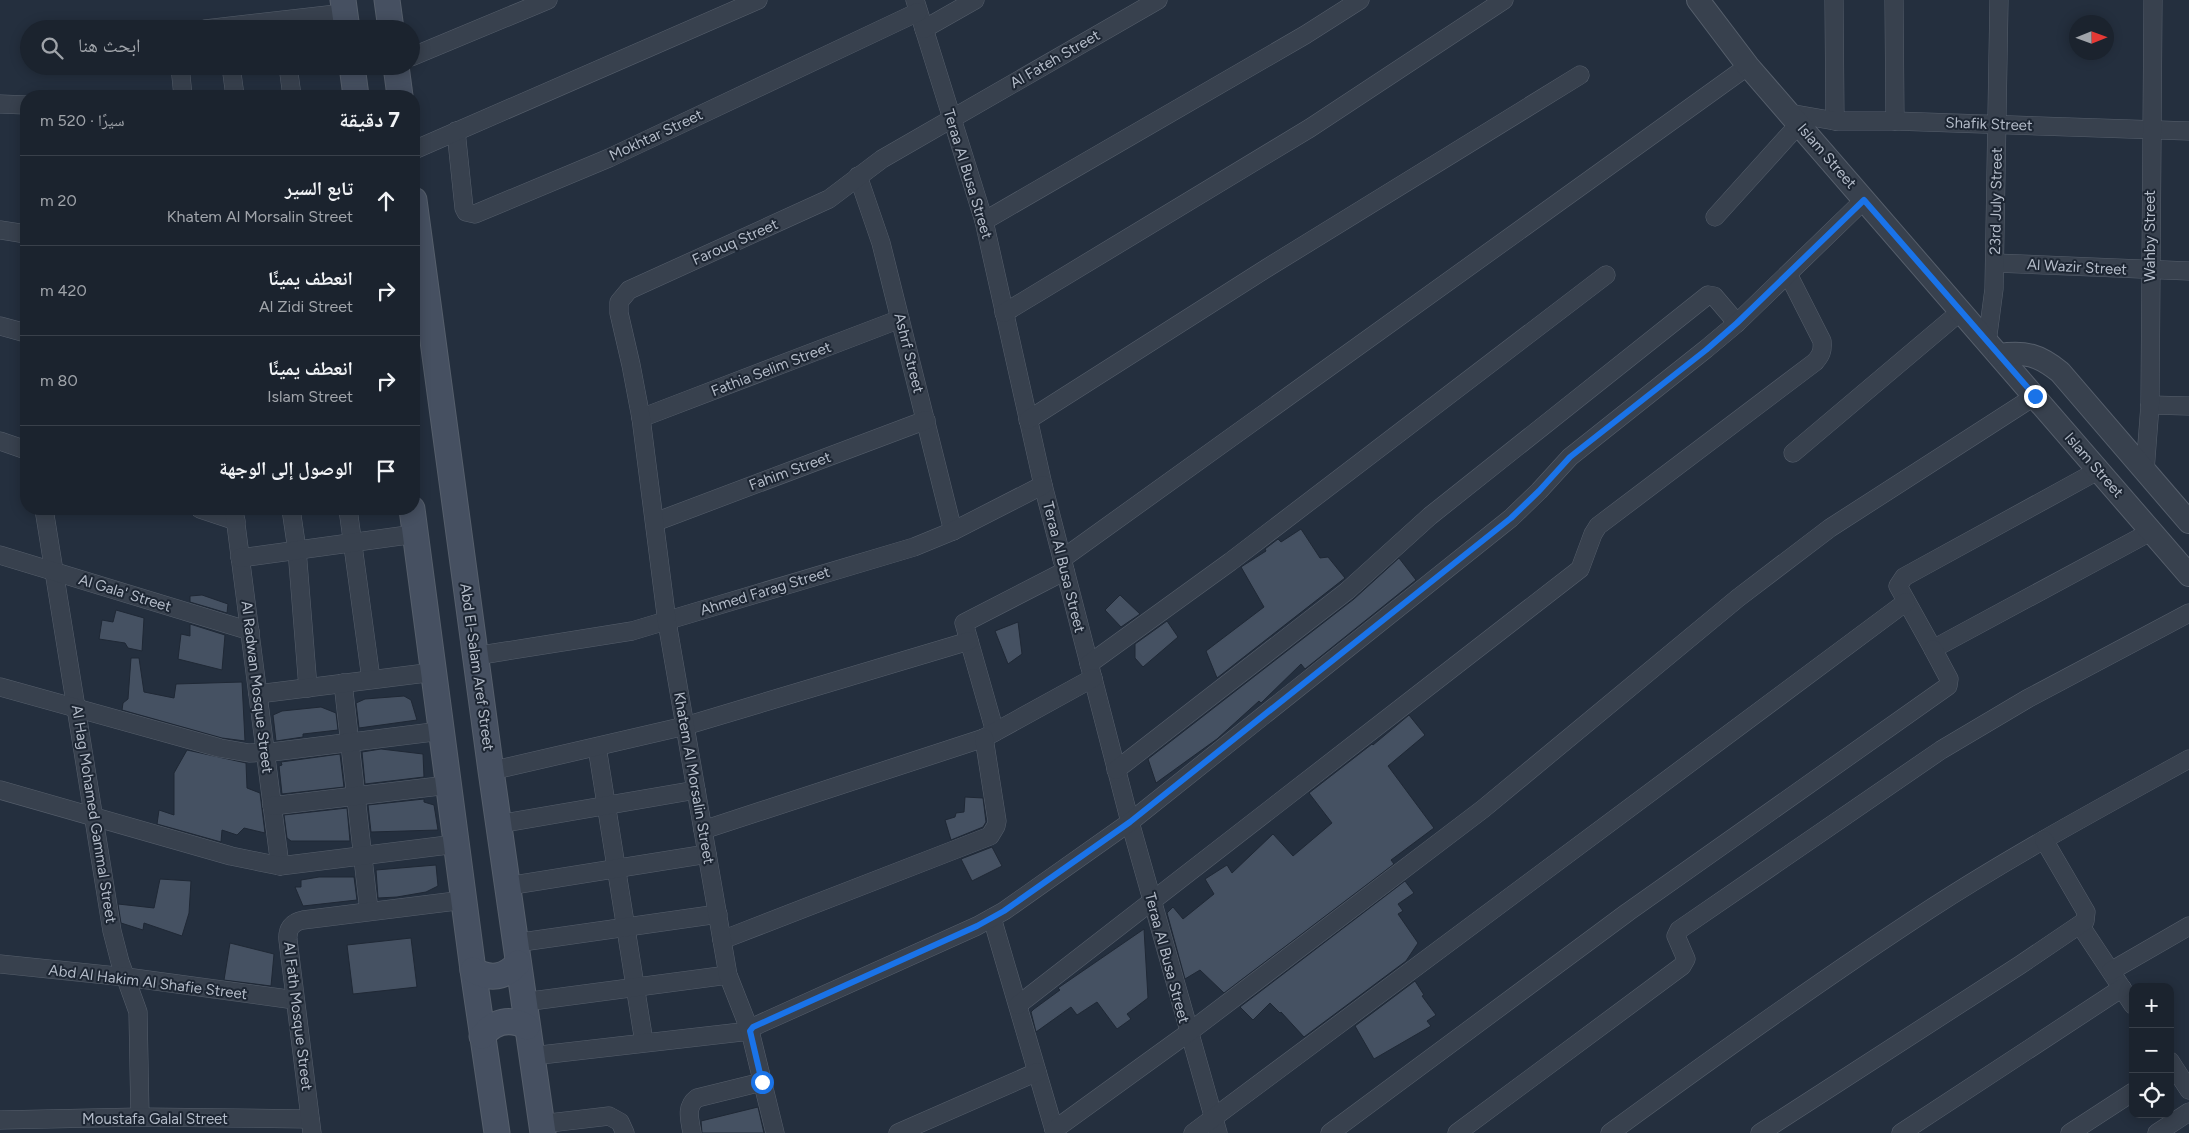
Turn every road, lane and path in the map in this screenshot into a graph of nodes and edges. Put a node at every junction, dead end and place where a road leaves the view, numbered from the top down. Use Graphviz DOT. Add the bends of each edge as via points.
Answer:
graph roads {
  1 [pos="387,0"];
  2 [pos="548,0"];
  3 [pos="758,0"];
  4 [pos="974,0"];
  5 [pos="1158,0"];
  6 [pos="1360,0"];
  7 [pos="1504,0"];
  8 [pos="1698,0"];
  9 [pos="1834,0"];
  10 [pos="1894,0"];
  11 [pos="1999,0"];
  12 [pos="2153,0"];
  13 [pos="917,6"];
  14 [pos="510,8"];
  15 [pos="345,14"];
  16 [pos="308,20"];
  17 [pos="390,20"];
  18 [pos="924,29"];
  19 [pos="420,52"];
  20 [pos="1748,66"];
  21 [pos="181,75"];
  22 [pos="232,75"];
  23 [pos="289,75"];
  24 [pos="353,75"];
  25 [pos="397,75"];
  26 [pos="1580,75"];
  27 [pos="183,90"];
  28 [pos="234,90"];
  29 [pos="291,90"];
  30 [pos="355,90"];
  31 [pos="399,90"];
  32 [pos="0,104"];
  33 [pos="20,106"];
  34 [pos="951,118"];
  35 [pos="1794,119"];
  36 [pos="1835,121"];
  37 [pos="1896,121"];
  38 [pos="1997,124"];
  39 [pos="2151,130"];
  40 [pos="456,131"];
  41 [pos="2189,131"];
  42 [pos="420,147"];
  43 [pos="858,176"];
  44 [pos="1864,200"];
  45 [pos="1714,217"];
  46 [pos="984,222"];
  47 [pos="0,230"];
  48 [pos="20,233"];
  49 [pos="420,245"];
  50 [pos="1995,263"];
  51 [pos="2150,270"];
  52 [pos="2189,271"];
  53 [pos="1788,274"];
  54 [pos="1606,275"];
  55 [pos="1004,312"];
  56 [pos="1960,312"];
  57 [pos="900,319"];
  58 [pos="1737,323"];
  59 [pos="0,326"];
  60 [pos="20,331"];
  61 [pos="1993,348"];
  62 [pos="2035,396"];
  63 [pos="2150,405"];
  64 [pos="2189,406"];
  65 [pos="641,418"];
  66 [pos="926,420"];
  67 [pos="1028,420"];
  68 [pos="0,441"];
  69 [pos="20,448"];
  70 [pos="1793,453"];
  71 [pos="2099,470"];
  72 [pos="2145,471"];
  73 [pos="1043,485"];
  74 [pos="45,515"];
  75 [pos="235,515"];
  76 [pos="292,515"];
  77 [pos="349,515"];
  78 [pos="413,515"];
  79 [pos="655,522"];
  80 [pos="2189,522"];
  81 [pos="953,531"];
  82 [pos="2152,532"];
  83 [pos="415,534"];
  84 [pos="352,543"];
  85 [pos="297,550"];
  86 [pos="0,555"];
  87 [pos="240,558"];
  88 [pos="1063,565"];
  89 [pos="55,572"];
  90 [pos="2189,575"];
  91 [pos="1906,602"];
  92 [pos="2189,613"];
  93 [pos="667,622"];
  94 [pos="250,632"];
  95 [pos="969,641"];
  96 [pos="1933,649"];
  97 [pos="475,656"];
  98 [pos="1091,671"];
  99 [pos="434,672"];
  100 [pos="371,680"];
  101 [pos="343,683"];
  102 [pos="0,687"];
  103 [pos="308,688"];
  104 [pos="258,694"];
  105 [pos="77,708"];
  106 [pos="685,726"];
  107 [pos="441,731"];
  108 [pos="989,735"];
  109 [pos="350,742"];
  110 [pos="598,747"];
  111 [pos="265,753"];
  112 [pos="2189,759"];
  113 [pos="1116,770"];
  114 [pos="491,771"];
  115 [pos="448,785"];
  116 [pos="0,790"];
  117 [pos="696,790"];
  118 [pos="356,796"];
  119 [pos="606,805"];
  120 [pos="272,806"];
  121 [pos="94,817"];
  122 [pos="1130,822"];
  123 [pos="498,824"];
  124 [pos="703,830"];
  125 [pos="2044,840"];
  126 [pos="456,844"];
  127 [pos="707,854"];
  128 [pos="363,856"];
  129 [pos="280,866"];
  130 [pos="617,869"];
  131 [pos="507,886"];
  132 [pos="464,900"];
  133 [pos="1152,903"];
  134 [pos="369,912"];
  135 [pos="718,914"];
  136 [pos="992,918"];
  137 [pos="2080,925"];
  138 [pos="2189,926"];
  139 [pos="626,928"];
  140 [pos="722,940"];
  141 [pos="516,953"];
  142 [pos="0,964"];
  143 [pos="473,970"];
  144 [pos="2111,971"];
  145 [pos="728,975"];
  146 [pos="126,977"];
  147 [pos="635,987"];
  148 [pos="2122,988"];
  149 [pos="2129,999"];
  150 [pos="295,1000"];
  151 [pos="524,1002"];
  152 [pos="1018,1005"];
  153 [pos="527,1027"];
  154 [pos="750,1031"];
  155 [pos="1188,1033"];
  156 [pos="482,1036"];
  157 [pos="644,1042"];
  158 [pos="532,1056"];
  159 [pos="2174,1069"];
  160 [pos="1037,1072"];
  161 [pos="762,1082"];
  162 [pos="2189,1090"];
  163 [pos="2129,1095"];
  164 [pos="2189,1112"];
  165 [pos="140,1117"];
  166 [pos="0,1120"];
  167 [pos="311,1126"];
  168 [pos="1215,1126"];
  169 [pos="542,1129"];
  170 [pos="1055,1132"];
  171 [pos="497,1133"];
  172 [pos="625,1133"];
  173 [pos="692,1133"];
  174 [pos="775,1133"];
  175 [pos="898,1133"];
  176 [pos="1193,1133"];
  177 [pos="1330,1133"];
  178 [pos="1457,1133"];
  179 [pos="1610,1133"];
  180 [pos="1760,1133"];
  181 [pos="1901,1133"];
  182 [pos="2070,1133"];
  183 [pos="2157,1133"];
  1 -- 17 [label="main road"];
  2 -- 14 [label="street"];
  3 -- 40 [label="street"];
  4 -- 18 [label="street"];
  5 -- 34 [label="street, Al Fateh Street"];
  6 -- 46 [label="street"];
  7 -- 55 [label="street" via="1310,128"];
  8 -- 20 [label="street, Islam Street"];
  9 -- 36 [label="street"];
  10 -- 37 [label="street"];
  11 -- 38 [label="street, 23rd July Street"];
  12 -- 39 [label="street, Wahby Street"];
  13 -- 18 [label="street, Teraa Al Busa Street"];
  13 -- 40 [label="street, Mokhtar Street" via="609,158 475,214 466,212 464,208"];
  14 -- 19 [label="street"];
  15 -- 16 [label="street"];
  18 -- 34 [label="street, Teraa Al Busa Street"];
  20 -- 35 [label="street, Islam Street"];
  20 -- 88 [label="street"];
  21 -- 27 [label="street"];
  22 -- 28 [label="street"];
  23 -- 29 [label="street"];
  24 -- 30 [label="main road"];
  25 -- 31 [label="main road"];
  26 -- 67 [label="street"];
  32 -- 33 [label="street"];
  34 -- 43 [label="street, Farouq Street"];
  34 -- 46 [label="street, Teraa Al Busa Street"];
  35 -- 36 [label="street, Shafik Street"];
  35 -- 44 [label="street, Islam Street"];
  35 -- 45 [label="street"];
  36 -- 37 [label="street, Shafik Street"];
  37 -- 38 [label="street, Shafik Street"];
  38 -- 39 [label="street, Shafik Street"];
  38 -- 50 [label="street, 23rd July Street"];
  39 -- 41 [label="street, Shafik Street"];
  39 -- 51 [label="street, Wahby Street"];
  40 -- 42 [label="street"];
  43 -- 57 [label="street, Ashrf Street" via="876,228"];
  43 -- 65 [label="street, Farouq Street" via="839,193 818,205 625,293 619,302 619,314"];
  44 -- 53 [label="street"];
  44 -- 56 [label="street, Islam Street"];
  46 -- 55 [label="street, Teraa Al Busa Street"];
  47 -- 48 [label="street"];
  49 -- 97 [label="main road, Abd El-Salam Aref Street"];
  50 -- 51 [label="street, Al Wazir Street"];
  50 -- 61 [label="street, 23rd July Street"];
  51 -- 52 [label="street, Al Wazir Street"];
  51 -- 63 [label="street, Wahby Street"];
  53 -- 58 [label="street"];
  53 -- 133 [label="street" via="1822,341 1823,349 1815,362 1598,526 1580,569"];
  54 -- 98 [label="street"];
  55 -- 67 [label="street, Teraa Al Busa Street"];
  56 -- 61 [label="street, Islam Street"];
  56 -- 70 [label="street"];
  57 -- 65 [label="street, Fathia Selim Street"];
  57 -- 66 [label="street, Ashrf Street"];
  58 -- 113 [label="street" via="1714,296 1708,295 1430,516 1347,591"];
  58 -- 122 [label="street" via="1570,457 1511,518"];
  59 -- 60 [label="street"];
  61 -- 62 [label="street, Islam Street"];
  61 -- 72 [label="street" via="2047,361"];
  62 -- 71 [label="street, Islam Street"];
  62 -- 155 [label="street" via="1830,528 1738,598 1483,809"];
  63 -- 64 [label="street"];
  63 -- 72 [label="street, Wahby Street"];
  65 -- 79 [label="street, Khatem Al Morsalin Street"];
  66 -- 79 [label="street, Fahim Street"];
  66 -- 81 [label="street, Ashrf Street"];
  67 -- 73 [label="street, Teraa Al Busa Street"];
  68 -- 69 [label="street"];
  71 -- 82 [label="street, Islam Street"];
  71 -- 91 [label="street" via="1904,577 1898,586"];
  72 -- 80 [label="street"];
  73 -- 81 [label="street, Ahmed Farag Street"];
  73 -- 88 [label="street, Teraa Al Busa Street"];
  74 -- 89 [label="street, Al Hag Mohamed Gammal Street"];
  75 -- 87 [label="street, Al Radwan Mosque Street"];
  76 -- 85 [label="street"];
  77 -- 84 [label="street"];
  78 -- 83 [label="main road"];
  79 -- 93 [label="street, Khatem Al Morsalin Street"];
  81 -- 93 [label="street, Ahmed Farag Street" via="914,547 727,601"];
  82 -- 90 [label="street, Islam Street"];
  82 -- 96 [label="street"];
  83 -- 84 [label="street"];
  83 -- 99 [label="main road"];
  84 -- 85 [label="street"];
  84 -- 100 [label="street"];
  85 -- 87 [label="street"];
  85 -- 103 [label="street"];
  86 -- 89 [label="street, Al Gala' Street"];
  87 -- 94 [label="street, Al Radwan Mosque Street"];
  88 -- 95 [label="street" via="964,623"];
  88 -- 98 [label="street, Teraa Al Busa Street"];
  89 -- 94 [label="street, Al Gala' Street"];
  89 -- 105 [label="street, Al Hag Mohamed Gammal Street"];
  91 -- 96 [label="street"];
  91 -- 168 [label="street"];
  92 -- 178 [label="street" via="1941,750 1679,930 1676,936 1686,954 1682,966"];
  93 -- 97 [label="street, Ahmed Farag Street" via="616,634"];
  93 -- 106 [label="street, Khatem Al Morsalin Street"];
  94 -- 104 [label="street, Al Radwan Mosque Street"];
  95 -- 106 [label="street"];
  95 -- 108 [label="street"];
  96 -- 177 [label="street" via="1949,679 1948,686 1628,912"];
  97 -- 114 [label="main road, Abd El-Salam Aref Street"];
  98 -- 108 [label="street"];
  98 -- 113 [label="street, Teraa Al Busa Street"];
  99 -- 100 [label="street"];
  99 -- 107 [label="main road"];
  100 -- 101 [label="street"];
  101 -- 103 [label="street"];
  101 -- 109 [label="street"];
  102 -- 105 [label="street"];
  103 -- 104 [label="street"];
  104 -- 111 [label="street, Al Radwan Mosque Street"];
  105 -- 111 [label="street" via="220,748"];
  105 -- 121 [label="street, Al Hag Mohamed Gammal Street"];
  106 -- 110 [label="street"];
  106 -- 117 [label="street, Khatem Al Morsalin Street"];
  107 -- 109 [label="street"];
  107 -- 115 [label="main road"];
  108 -- 124 [label="street"];
  108 -- 140 [label="street" via="997,821 990,836"];
  109 -- 111 [label="street"];
  109 -- 118 [label="street"];
  110 -- 114 [label="street"];
  110 -- 119 [label="street"];
  111 -- 120 [label="street, Al Radwan Mosque Street"];
  112 -- 125 [label="street"];
  113 -- 122 [label="street, Teraa Al Busa Street"];
  114 -- 123 [label="main road, Abd El-Salam Aref Street"];
  115 -- 118 [label="street"];
  115 -- 126 [label="main road"];
  116 -- 121 [label="street"];
  117 -- 119 [label="street"];
  117 -- 124 [label="street, Khatem Al Morsalin Street"];
  118 -- 120 [label="street"];
  118 -- 128 [label="street"];
  119 -- 123 [label="street"];
  119 -- 130 [label="street"];
  120 -- 129 [label="street, Al Radwan Mosque Street"];
  121 -- 129 [label="street" via="230,856"];
  121 -- 146 [label="street, Al Hag Mohamed Gammal Street" via="112,931"];
  122 -- 133 [label="street, Teraa Al Busa Street"];
  122 -- 136 [label="street"];
  123 -- 131 [label="main road, Abd El-Salam Aref Street"];
  124 -- 127 [label="street, Khatem Al Morsalin Street"];
  125 -- 137 [label="street" via="2086,912"];
  125 -- 179 [label="street" via="1932,908 1805,992"];
  126 -- 128 [label="street"];
  126 -- 132 [label="main road"];
  127 -- 130 [label="street"];
  127 -- 135 [label="street, Khatem Al Morsalin Street"];
  128 -- 129 [label="street"];
  128 -- 134 [label="street"];
  130 -- 131 [label="street"];
  130 -- 139 [label="street"];
  131 -- 141 [label="main road, Abd El-Salam Aref Street"];
  132 -- 134 [label="street, Al Fath Mosque Street"];
  132 -- 143 [label="main road"];
  133 -- 152 [label="street"];
  133 -- 155 [label="street, Teraa Al Busa Street"];
  134 -- 150 [label="street, Al Fath Mosque Street" via="293,924 288,940"];
  135 -- 139 [label="street"];
  135 -- 140 [label="street, Khatem Al Morsalin Street"];
  136 -- 152 [label="street"];
  136 -- 154 [label="street"];
  137 -- 144 [label="street"];
  137 -- 180 [label="street"];
  138 -- 144 [label="street"];
  139 -- 141 [label="street"];
  139 -- 147 [label="street"];
  140 -- 145 [label="street, Khatem Al Morsalin Street"];
  141 -- 143 [label="main road" via="512,969 497,976"];
  141 -- 151 [label="main road, Abd El-Salam Aref Street"];
  142 -- 146 [label="street, Abd Al Hakim Al Shafie Street"];
  143 -- 156 [label="main road"];
  144 -- 148 [label="street"];
  145 -- 147 [label="street"];
  145 -- 154 [label="street, Khatem Al Morsalin Street"];
  146 -- 150 [label="street, Abd Al Hakim Al Shafie Street"];
  146 -- 165 [label="street, Al Hag Mohamed Gammal Street" via="138,1012"];
  147 -- 151 [label="street"];
  147 -- 157 [label="street"];
  148 -- 149 [label="street"];
  148 -- 181 [label="street"];
  150 -- 167 [label="street, Al Fath Mosque Street"];
  151 -- 153 [label="main road, Abd El-Salam Aref Street"];
  152 -- 160 [label="street"];
  153 -- 156 [label="main road" via="503,1022"];
  153 -- 158 [label="main road, Abd El-Salam Aref Street"];
  154 -- 157 [label="street"];
  154 -- 161 [label="street, Khatem Al Morsalin Street"];
  155 -- 168 [label="street, Teraa Al Busa Street"];
  155 -- 170 [label="street"];
  156 -- 171 [label="main road"];
  157 -- 158 [label="street"];
  158 -- 169 [label="main road, Abd El-Salam Aref Street"];
  159 -- 162 [label="street"];
  160 -- 170 [label="street"];
  160 -- 175 [label="street"];
  161 -- 173 [label="street" via="697,1098 688,1111"];
  161 -- 174 [label="street, Khatem Al Morsalin Street"];
  163 -- 182 [label="street"];
  164 -- 183 [label="street"];
  165 -- 166 [label="street, Moustafa Galal Street"];
  165 -- 167 [label="street, Moustafa Galal Street"];
  168 -- 176 [label="street"];
  169 -- 172 [label="street" via="609,1116 620,1122"];
}
